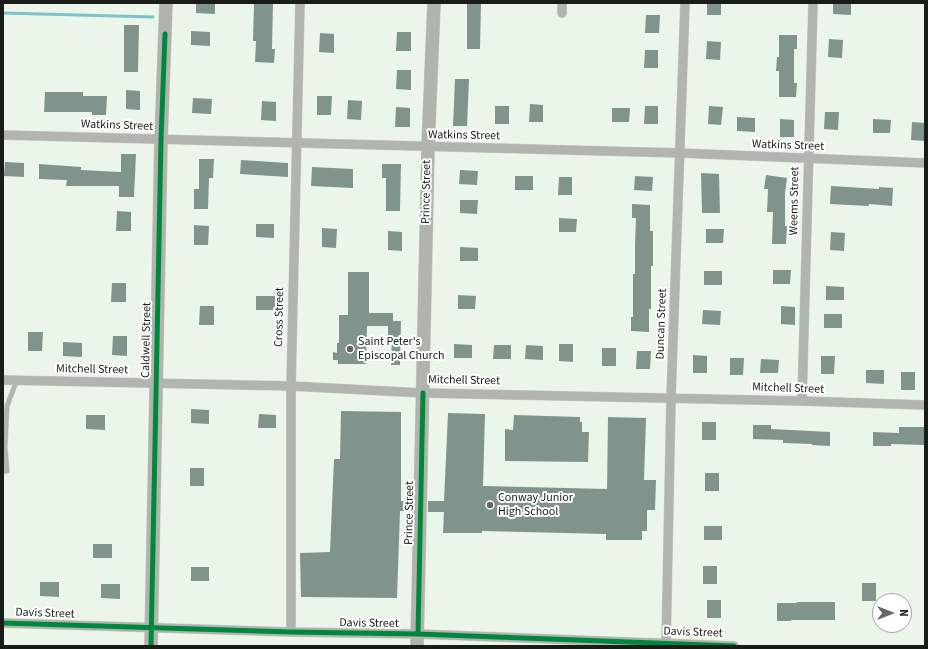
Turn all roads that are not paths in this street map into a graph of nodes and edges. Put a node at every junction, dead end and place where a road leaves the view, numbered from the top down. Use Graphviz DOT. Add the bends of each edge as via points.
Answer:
graph roads {
  1 [pos="166,3"];
  2 [pos="300,3"];
  3 [pos="434,3"];
  4 [pos="562,3"];
  5 [pos="685,3"];
  6 [pos="813,3"];
  7 [pos="562,13"];
  8 [pos="3,135"];
  9 [pos="161,140"];
  10 [pos="297,142"];
  11 [pos="428,147"];
  12 [pos="680,153"];
  13 [pos="808,159"];
  14 [pos="925,163"];
  15 [pos="3,380"];
  16 [pos="16,380"];
  17 [pos="156,383"];
  18 [pos="291,386"];
  19 [pos="423,393"];
  20 [pos="671,398"];
  21 [pos="802,401"];
  22 [pos="925,405"];
  23 [pos="4,447"];
  24 [pos="3,470"];
  25 [pos="3,623"];
  26 [pos="151,627"];
  27 [pos="291,632"];
  28 [pos="417,640"];
  29 [pos="666,645"];
  30 [pos="151,646"];
  31 [pos="734,646"];
  1 -- 9 [label="main road, Caldwell Street"];
  2 -- 10 [label="street, Cross Street"];
  3 -- 11 [label="main road, Prince Street"];
  4 -- 7 [label="street"];
  5 -- 12 [label="street, Duncan Street"];
  6 -- 13 [label="street, Weems Street"];
  8 -- 9 [label="street, Watkins Street"];
  9 -- 10 [label="street, Watkins Street"];
  9 -- 17 [label="main road, Caldwell Street"];
  10 -- 11 [label="street, Watkins Street"];
  10 -- 18 [label="street, Cross Street"];
  11 -- 12 [label="street, Watkins Street"];
  11 -- 19 [label="main road, Prince Street"];
  12 -- 13 [label="street, Watkins Street"];
  12 -- 20 [label="street, Duncan Street"];
  13 -- 14 [label="street, Watkins Street"];
  13 -- 21 [label="street, Weems Street"];
  15 -- 16 [label="street, Mitchell Street"];
  16 -- 17 [label="street, Mitchell Street"];
  16 -- 23 [label="lane" via="7,406"];
  17 -- 18 [label="street, Mitchell Street"];
  17 -- 26 [label="main road, Caldwell Street"];
  18 -- 19 [label="street, Mitchell Street"];
  18 -- 27 [label="street, Cross Street"];
  19 -- 20 [label="street, Mitchell Street"];
  19 -- 28 [label="main road, Prince Street"];
  20 -- 21 [label="street, Mitchell Street"];
  20 -- 29 [label="street, Duncan Street"];
  21 -- 22 [label="street, Mitchell Street"];
  23 -- 24 [label="lane" via="7,470"];
  25 -- 26 [label="street, Davis Street"];
  26 -- 27 [label="street, Davis Street"];
  26 -- 30 [label="main road, Caldwell Street"];
  27 -- 28 [label="street, Davis Street"];
  28 -- 29 [label="street, Davis Street"];
  29 -- 31 [label="street, Davis Street"];
}
